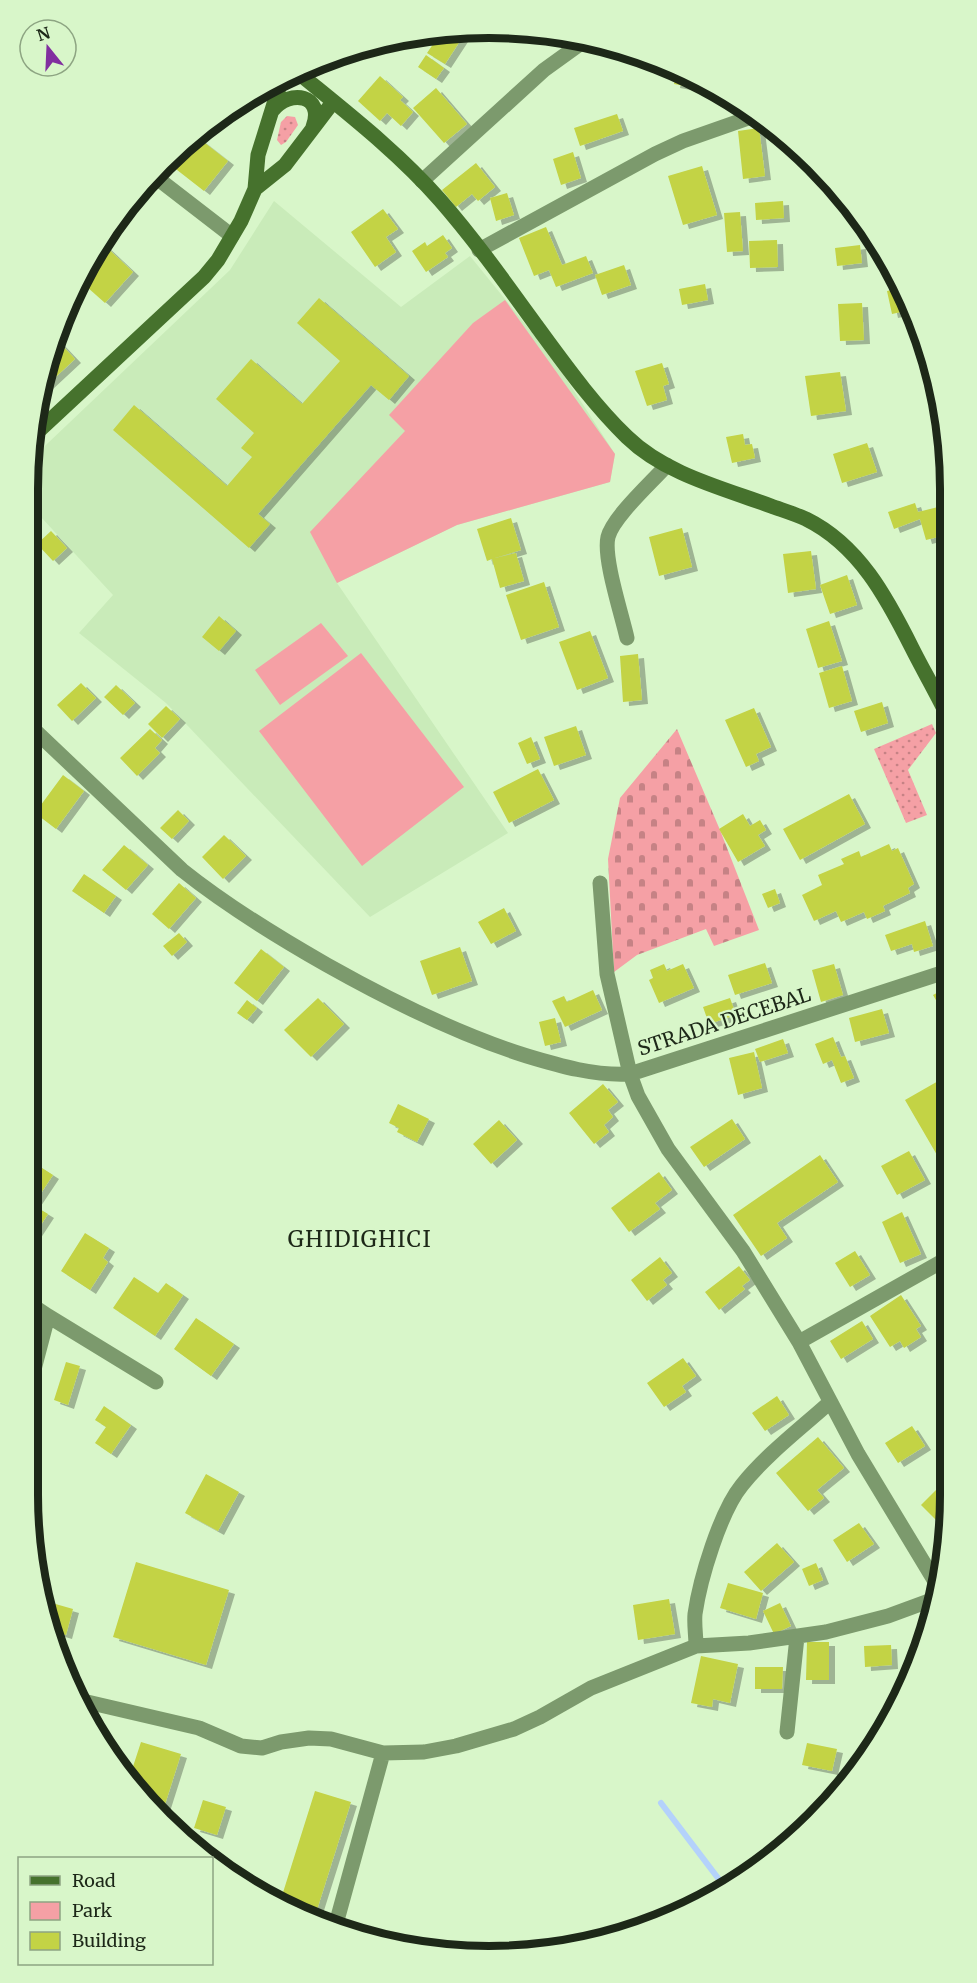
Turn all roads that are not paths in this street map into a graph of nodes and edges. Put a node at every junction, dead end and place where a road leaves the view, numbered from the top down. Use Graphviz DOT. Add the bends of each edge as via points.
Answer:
graph roads {
  1 [pos="577,46"];
  2 [pos="304,77"];
  3 [pos="278,90"];
  4 [pos="333,102"];
  5 [pos="272,111"];
  6 [pos="746,119"];
  7 [pos="313,128"];
  8 [pos="160,180"];
  9 [pos="422,181"];
  10 [pos="255,189"];
  11 [pos="232,236"];
  12 [pos="479,250"];
  13 [pos="41,428"];
  14 [pos="667,465"];
  15 [pos="627,638"];
  16 [pos="940,701"];
  17 [pos="38,733"];
  18 [pos="600,883"];
  19 [pos="940,973"];
  20 [pos="630,1074"];
  21 [pos="940,1262"];
  22 [pos="38,1309"];
  23 [pos="48,1316"];
  24 [pos="799,1341"];
  25 [pos="38,1354"];
  26 [pos="156,1382"];
  27 [pos="829,1403"];
  28 [pos="932,1578"];
  29 [pos="929,1592"];
  30 [pos="797,1637"];
  31 [pos="696,1646"];
  32 [pos="88,1702"];
  33 [pos="787,1732"];
  34 [pos="383,1753"];
  35 [pos="337,1919"];
  1 -- 9 [label="street" via="544,70"];
  2 -- 4 [label="street"];
  3 -- 5 [label="street"];
  4 -- 7 [label="street"];
  4 -- 9 [label="street"];
  5 -- 7 [label="street" via="284,100 302,97 313,105"];
  5 -- 10 [label="street" via="258,155"];
  6 -- 12 [label="street" via="655,154"];
  7 -- 10 [label="street" via="285,165"];
  8 -- 11 [label="street"];
  9 -- 12 [label="street"];
  10 -- 11 [label="street"];
  11 -- 13 [label="street" via="204,277"];
  12 -- 14 [label="street" via="601,411 641,449"];
  14 -- 15 [label="street" via="616,521 608,537 608,557"];
  14 -- 16 [label="street" via="805,518 851,552 872,576"];
  17 -- 20 [label="street" via="182,870 267,931 375,992 456,1030 572,1068 610,1075"];
  18 -- 20 [label="street, STRADA DECEBAL" via="608,974"];
  19 -- 20 [label="street, STRADA DECEBAL"];
  20 -- 24 [label="street" via="668,1149 743,1251"];
  21 -- 24 [label="street"];
  22 -- 23 [label="street"];
  23 -- 25 [label="street"];
  23 -- 26 [label="street"];
  24 -- 27 [label="street"];
  27 -- 28 [label="street"];
  27 -- 31 [label="street" via="762,1462 730,1502 699,1591"];
  29 -- 30 [label="street" via="856,1625"];
  30 -- 31 [label="street"];
  30 -- 33 [label="street"];
  31 -- 34 [label="street" via="591,1688 540,1717 491,1737 423,1752"];
  32 -- 34 [label="street" via="199,1728 241,1746 262,1748 309,1737"];
  34 -- 35 [label="street"];
}
